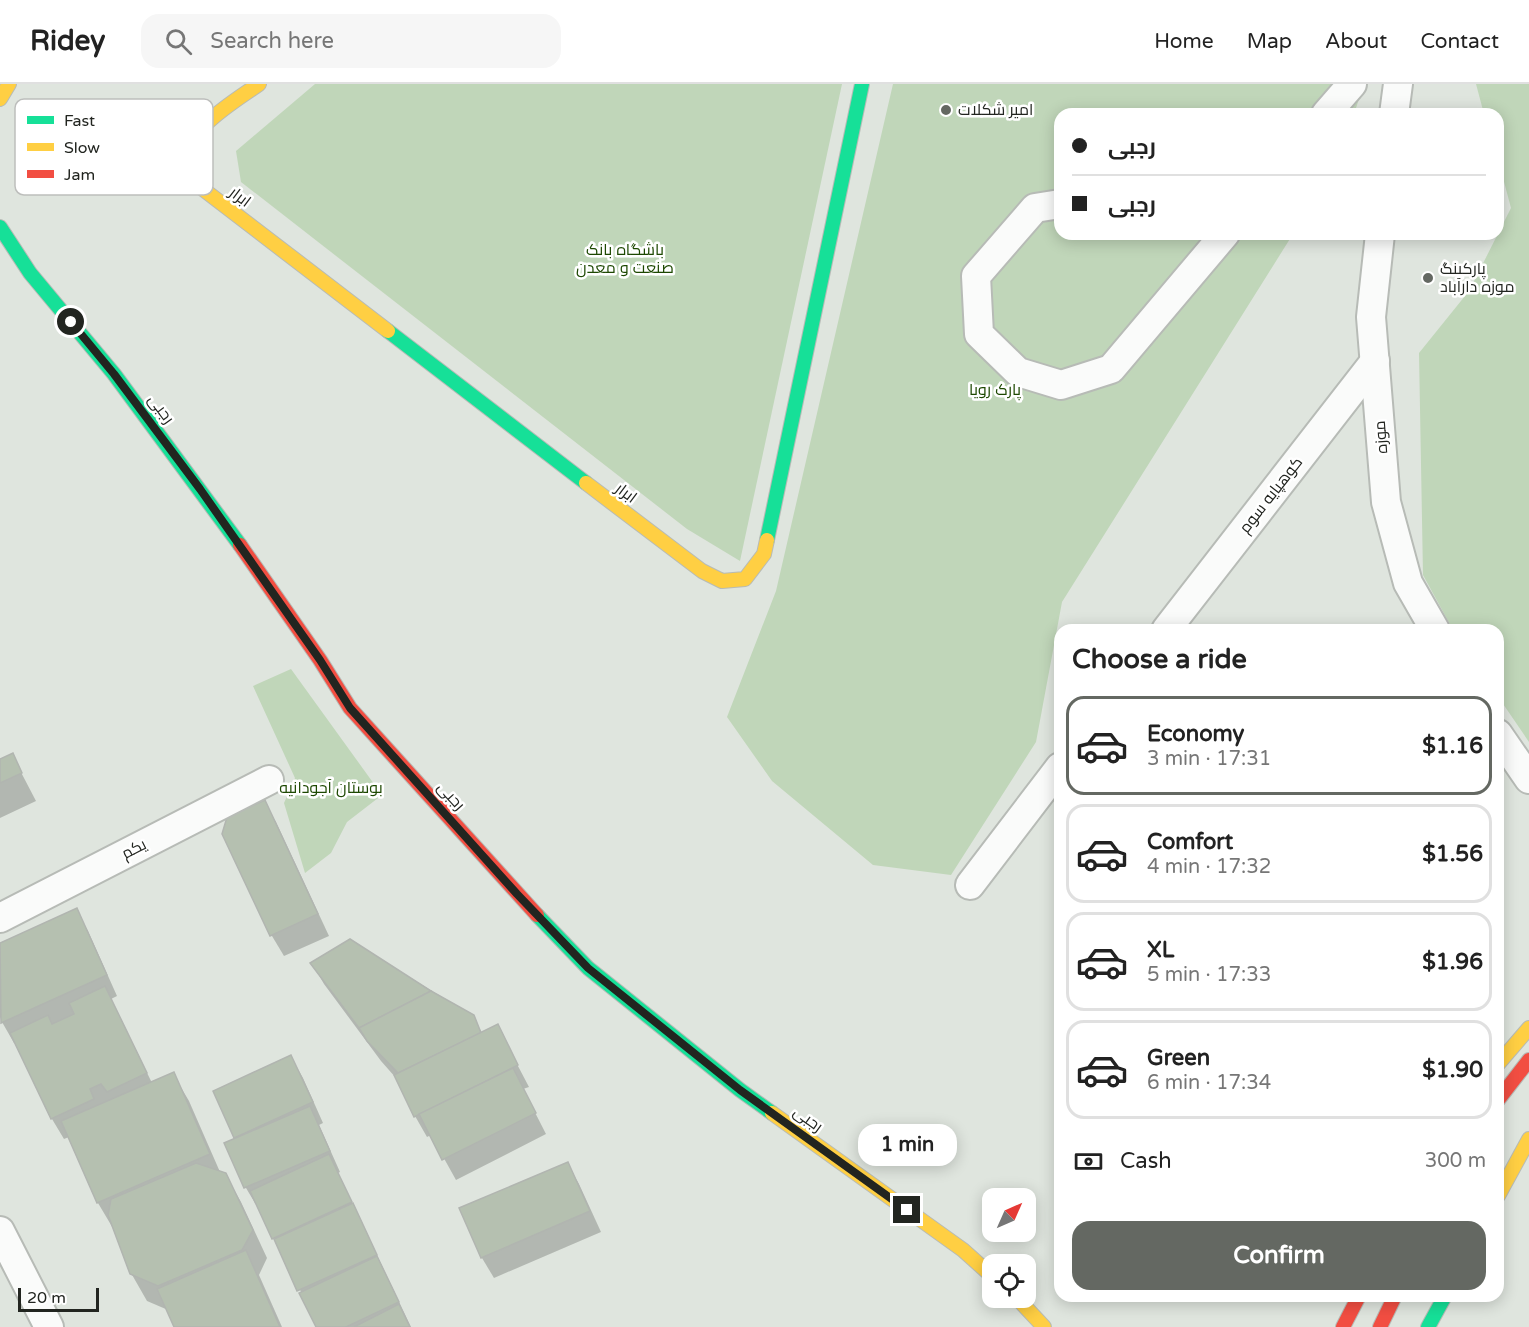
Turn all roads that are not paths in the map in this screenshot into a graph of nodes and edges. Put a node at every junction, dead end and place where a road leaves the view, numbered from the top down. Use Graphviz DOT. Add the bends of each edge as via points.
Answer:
graph roads {
  1 [pos="9,84"];
  2 [pos="259,84"];
  3 [pos="862,84"];
  4 [pos="1352,84"];
  5 [pos="1398,84"];
  6 [pos="0,99"];
  7 [pos="1331,108"];
  8 [pos="1395,108"];
  9 [pos="213,118"];
  10 [pos="211,195"];
  11 [pos="1054,205"];
  12 [pos="0,227"];
  13 [pos="1220,240"];
  14 [pos="1379,240"];
  15 [pos="1375,361"];
  16 [pos="1171,624"];
  17 [pos="1432,624"];
  18 [pos="1504,743"];
  19 [pos="1054,775"];
  20 [pos="1529,779"];
  21 [pos="269,780"];
  22 [pos="970,885"];
  23 [pos="0,918"];
  24 [pos="1529,1028"];
  25 [pos="1504,1057"];
  26 [pos="1529,1060"];
  27 [pos="1504,1092"];
  28 [pos="1529,1138"];
  29 [pos="1504,1185"];
  30 [pos="0,1231"];
  31 [pos="982,1267"];
  32 [pos="1356,1302"];
  33 [pos="1392,1302"];
  34 [pos="1442,1302"];
  35 [pos="1026,1308"];
  36 [pos="1430,1326"];
  37 [pos="49,1327"];
  38 [pos="1044,1327"];
  39 [pos="1343,1327"];
  40 [pos="1380,1327"];
  1 -- 6 [label="main road"];
  2 -- 9 [label="main road, ابرار"];
  3 -- 10 [label="main road, ابرار" via="764,554 745,579 722,581 702,571"];
  4 -- 7 [label="street"];
  5 -- 8 [label="street"];
  11 -- 13 [label="street" via="1035,208 976,276 979,334 1017,372 1061,385 1111,369"];
  12 -- 31 [label="main road, رجبی" via="30,273 114,374 200,489 350,708 519,896 588,968 740,1090"];
  14 -- 15 [label="street, موزه" via="1371,317"];
  15 -- 16 [label="street, کوهپایه سوم"];
  15 -- 17 [label="street, موزه" via="1386,502 1408,583"];
  18 -- 20 [label="street"];
  19 -- 22 [label="street"];
  21 -- 23 [label="street, یکم"];
  24 -- 25 [label="main road"];
  26 -- 27 [label="main road"];
  28 -- 29 [label="main road"];
  30 -- 37 [label="street"];
  32 -- 39 [label="main road"];
  33 -- 40 [label="main road"];
  34 -- 36 [label="main road"];
  35 -- 38 [label="main road"];
}
